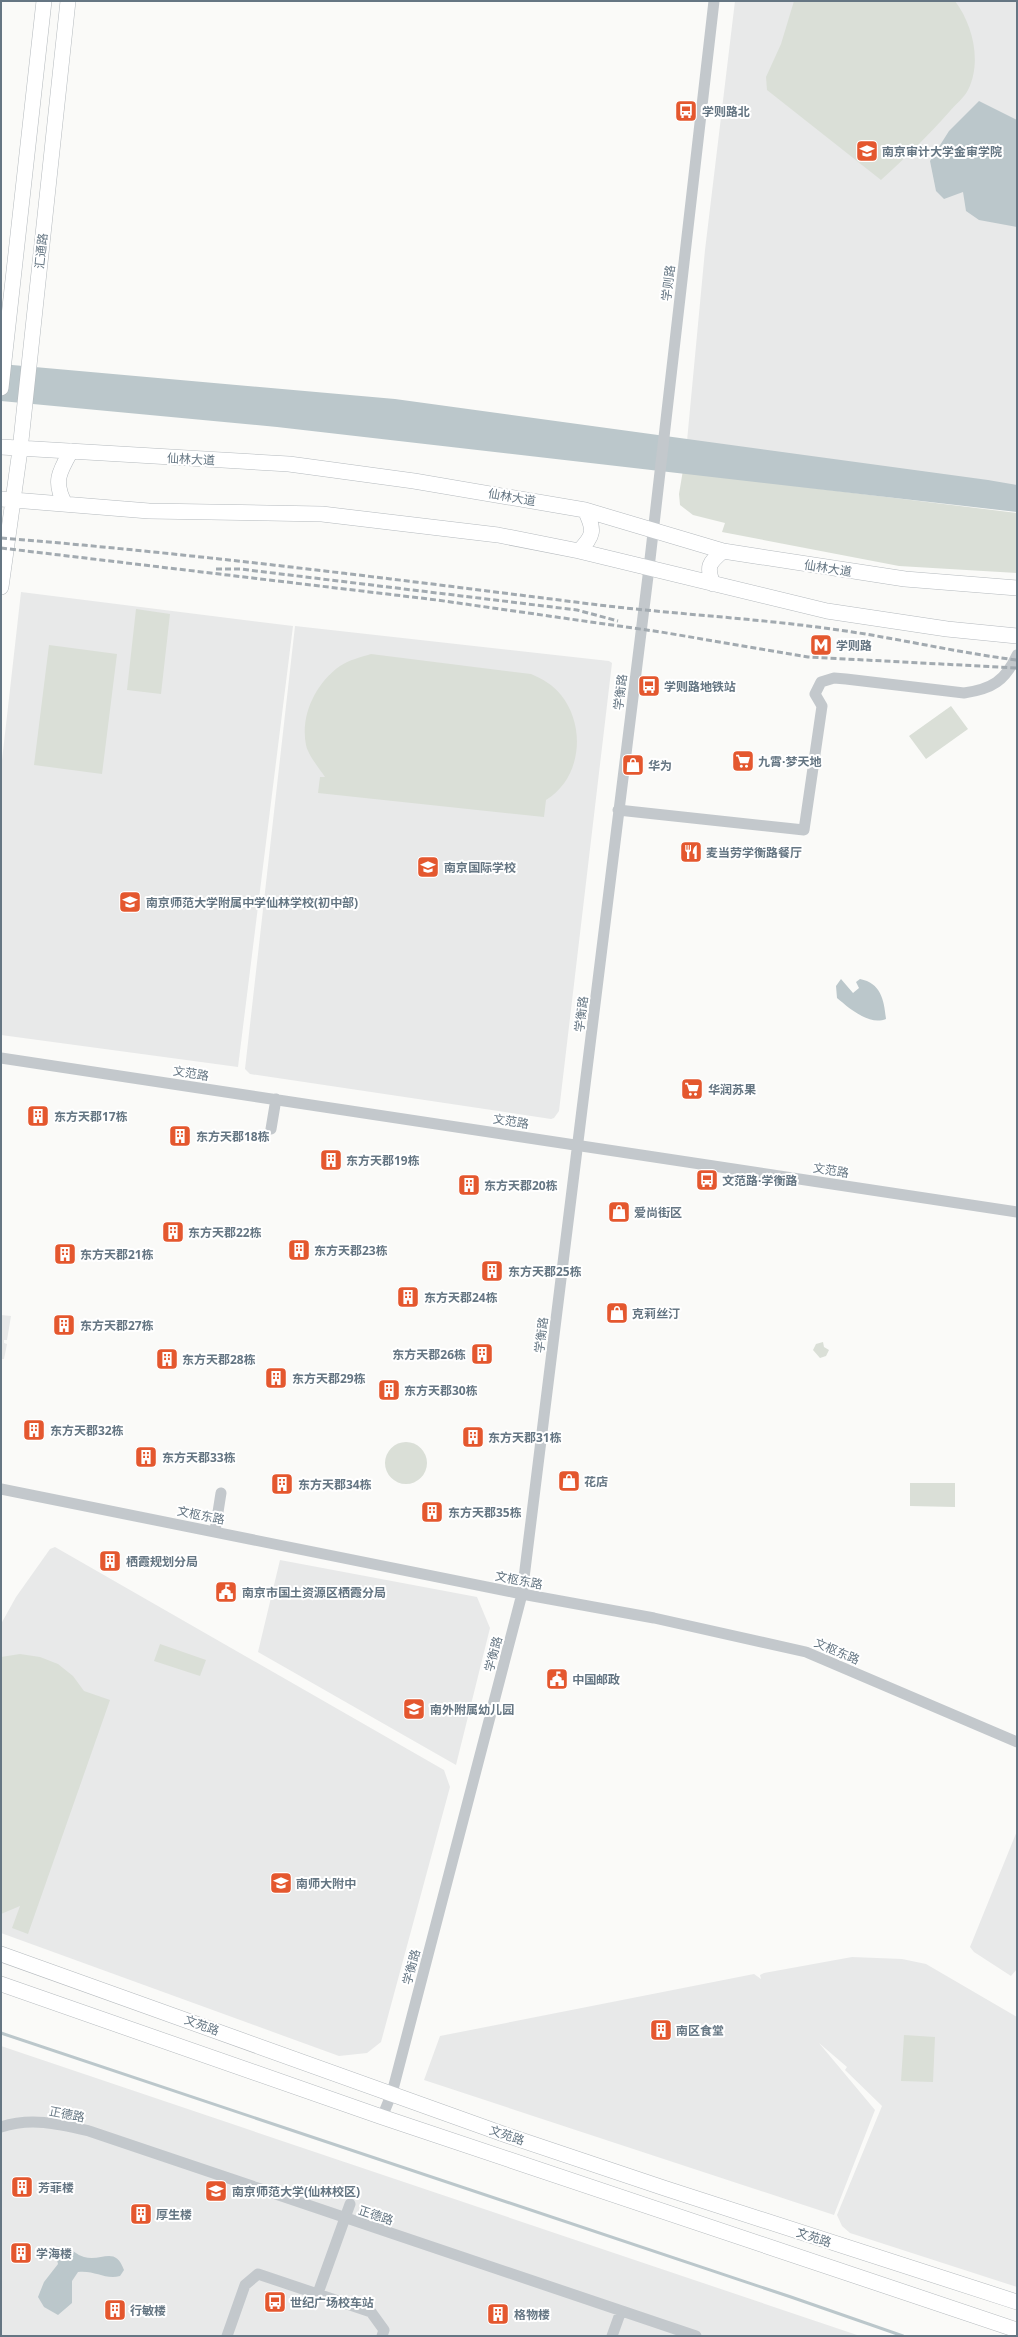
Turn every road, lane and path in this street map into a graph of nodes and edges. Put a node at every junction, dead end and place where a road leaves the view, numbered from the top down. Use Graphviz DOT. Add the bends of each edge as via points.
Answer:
graph roads {
  1 [pos="44,1"];
  2 [pos="68,1"];
  3 [pos="714,1"];
  4 [pos="1,388"];
  5 [pos="1,447"];
  6 [pos="20,450"];
  7 [pos="71,451"];
  8 [pos="6,500"];
  9 [pos="65,504"];
  10 [pos="585,510"];
  11 [pos="652,530"];
  12 [pos="579,551"];
  13 [pos="723,551"];
  14 [pos="649,568"];
  15 [pos="713,584"];
  16 [pos="1,587"];
  17 [pos="1017,588"];
  18 [pos="1017,636"];
  19 [pos="1017,655"];
  20 [pos="618,810"];
  21 [pos="1,1058"];
  22 [pos="276,1099"];
  23 [pos="271,1129"];
  24 [pos="578,1145"];
  25 [pos="1017,1212"];
  26 [pos="1,1489"];
  27 [pos="221,1493"];
  28 [pos="215,1531"];
  29 [pos="522,1594"];
  30 [pos="1017,1742"];
  31 [pos="1,1954"];
  32 [pos="1,1984"];
  33 [pos="392,2093"];
  34 [pos="382,2117"];
  35 [pos="1,2127"];
  36 [pos="350,2204"];
  37 [pos="346,2219"];
  38 [pos="318,2293"];
  39 [pos="1017,2302"];
  40 [pos="621,2311"];
  41 [pos="1017,2330"];
  42 [pos="227,2336"];
  43 [pos="382,2336"];
  44 [pos="612,2336"];
  45 [pos="696,2336"];
  1 -- 4 [label="main road, 汇通路"];
  2 -- 6 [label="main road, 汇通路"];
  3 -- 11 [label="street, 学则路"];
  5 -- 6 [label="main road, 仙林大道"];
  6 -- 7 [label="main road, 仙林大道"];
  6 -- 8 [label="main road, 汇通路"];
  7 -- 9 [label="main road" via="59,473 58,491"];
  7 -- 10 [label="main road, 仙林大道" via="289,464 422,482"];
  8 -- 9 [label="main road"];
  8 -- 16 [label="main road, 汇通路"];
  9 -- 12 [label="main road" via="149,511 322,514 498,535"];
  10 -- 11 [label="main road, 仙林大道"];
  10 -- 12 [label="main road" via="592,525 591,538"];
  11 -- 13 [label="main road, 仙林大道"];
  11 -- 14 [label="street, 学则路"];
  12 -- 14 [label="main road"];
  13 -- 15 [label="main road" via="711,562 708,572"];
  13 -- 17 [label="main road, 仙林大道" via="905,579"];
  14 -- 15 [label="main road"];
  14 -- 20 [label="street, 学衡路"];
  15 -- 18 [label="main road" via="827,611 947,629"];
  19 -- 20 [label="street" via="1008,674 978,691 964,694 846,679 834,678 821,682 815,694 822,706 804,830"];
  20 -- 24 [label="street, 学衡路"];
  21 -- 22 [label="street, 文范路"];
  22 -- 23 [label="street"];
  22 -- 24 [label="street, 文范路"];
  24 -- 25 [label="street, 文范路"];
  24 -- 29 [label="street, 学衡路"];
  26 -- 28 [label="street, 文枢东路"];
  27 -- 28 [label="street"];
  28 -- 29 [label="street, 文枢东路"];
  29 -- 30 [label="street, 文枢东路" via="654,1618 806,1652"];
  29 -- 33 [label="street, 学衡路"];
  31 -- 33 [label="main road, 文苑路"];
  32 -- 34 [label="main road, 文苑路"];
  33 -- 34 [label="street, 学衡路"];
  33 -- 39 [label="main road, 文苑路" via="506,2135 664,2188"];
  34 -- 41 [label="main road, 文苑路"];
  35 -- 37 [label="street, 正德路" via="16,2122 51,2122 89,2131"];
  36 -- 37 [label="street"];
  37 -- 38 [label="street"];
  37 -- 40 [label="street, 正德路"];
  38 -- 42 [label="street" via="258,2274 245,2285"];
  38 -- 43 [label="street" via="371,2312 384,2330"];
  40 -- 44 [label="street"];
  40 -- 45 [label="street, 正德路"];
}
